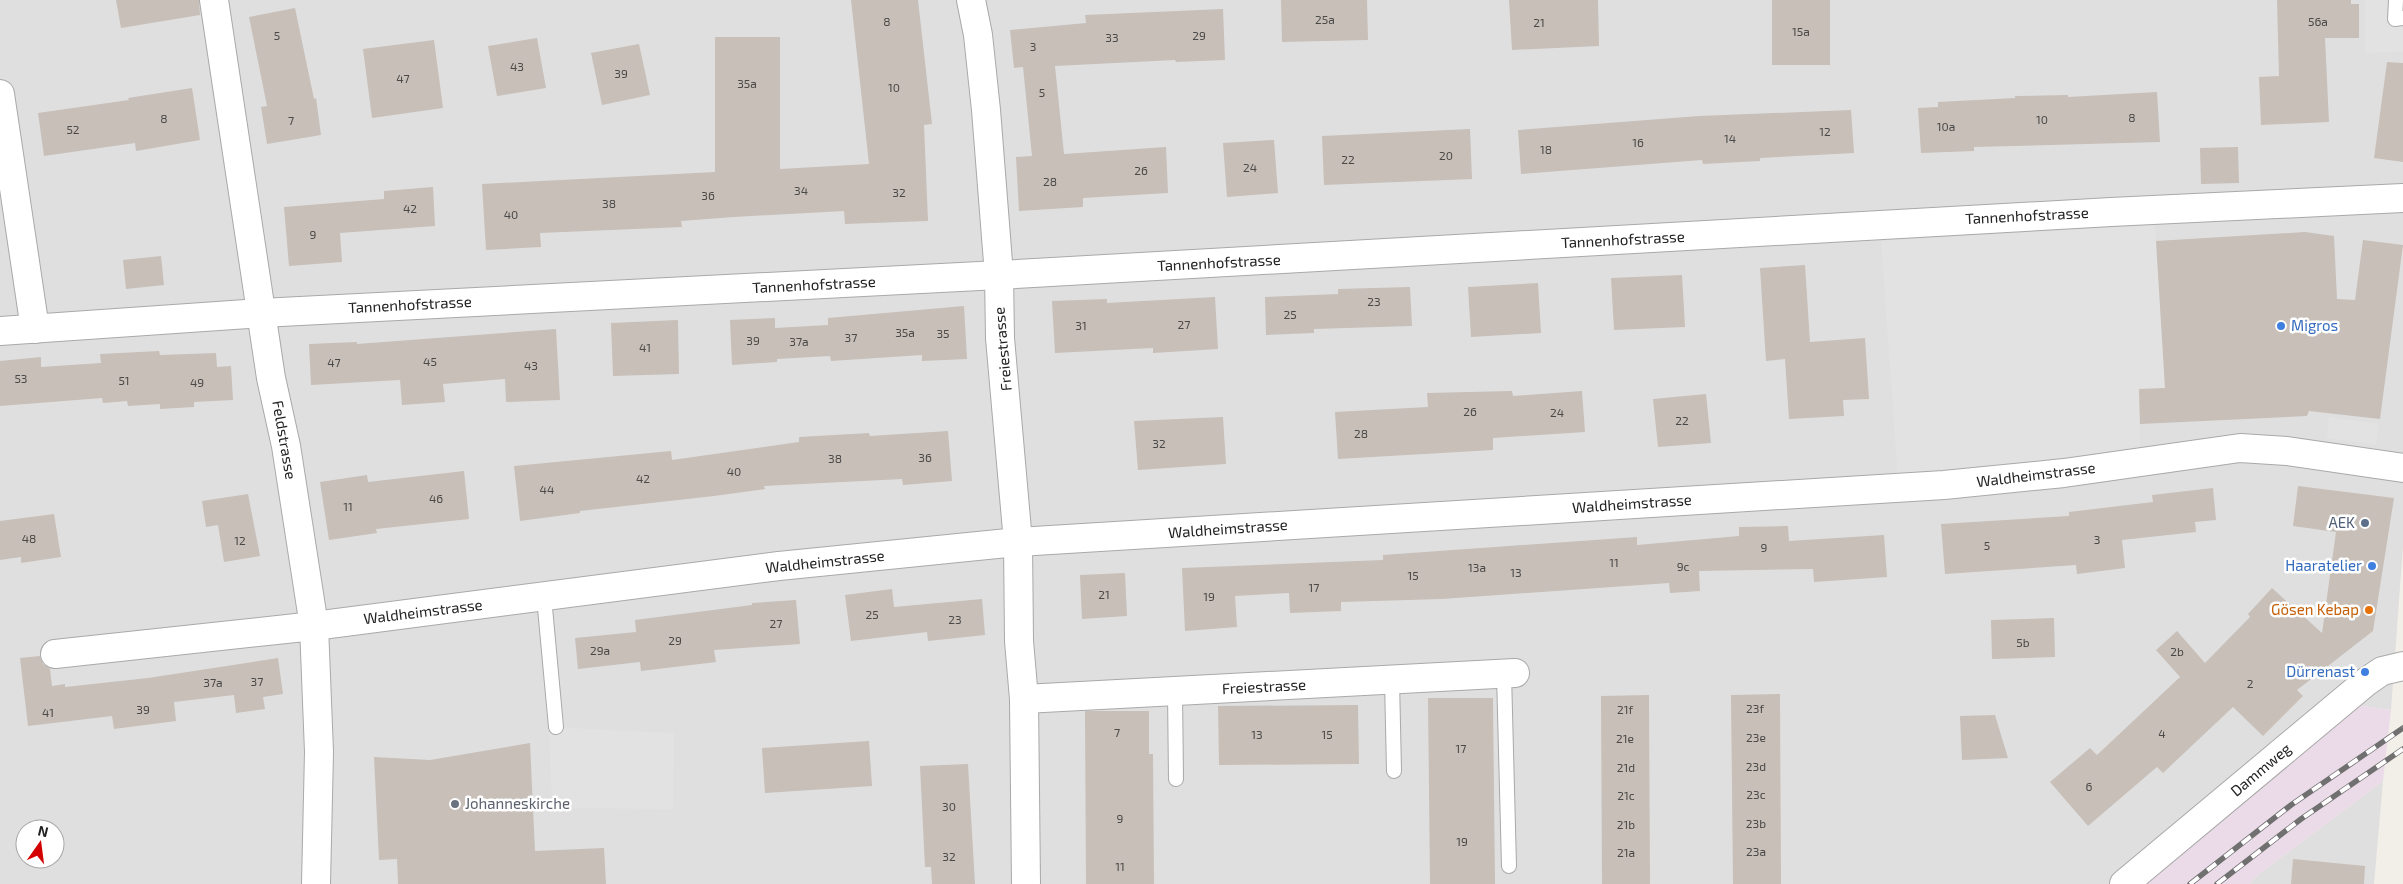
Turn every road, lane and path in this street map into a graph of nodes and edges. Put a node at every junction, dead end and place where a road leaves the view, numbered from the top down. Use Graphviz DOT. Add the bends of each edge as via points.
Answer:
graph roads {
  1 [pos="214,0"];
  2 [pos="971,0"];
  3 [pos="2396,0"];
  4 [pos="2403,18"];
  5 [pos="0,94"];
  6 [pos="2403,198"];
  7 [pos="999,275"];
  8 [pos="261,313"];
  9 [pos="34,329"];
  10 [pos="0,331"];
  11 [pos="2403,468"];
  12 [pos="1018,542"];
  13 [pos="544,597"];
  14 [pos="314,626"];
  15 [pos="55,654"];
  16 [pos="2403,666"];
  17 [pos="1510,674"];
  18 [pos="1392,680"];
  19 [pos="1175,692"];
  20 [pos="1024,699"];
  21 [pos="556,728"];
  22 [pos="1394,771"];
  23 [pos="1176,780"];
  24 [pos="1509,866"];
  25 [pos="316,884"];
  26 [pos="1026,884"];
  27 [pos="2124,884"];
  1 -- 8 [label="street, Feldstrasse"];
  2 -- 7 [label="street, Freiestrasse" via="986,110"];
  3 -- 4 [label="lane" via="2396,19"];
  5 -- 9 [label="street"];
  6 -- 7 [label="street, Tannenhofstrasse" via="2021,216"];
  7 -- 8 [label="street, Tannenhofstrasse"];
  7 -- 12 [label="street, Freiestrasse" via="1000,338"];
  8 -- 9 [label="street, Tannenhofstrasse"];
  8 -- 14 [label="street, Feldstrasse"];
  9 -- 10 [label="street, Tannenhofstrasse"];
  11 -- 12 [label="street, Waldheimstrasse" via="2287,451 2240,448 2055,474 1944,485"];
  12 -- 13 [label="street, Waldheimstrasse" via="778,566"];
  12 -- 20 [label="street, Freiestrasse" via="1019,640"];
  13 -- 14 [label="street, Waldheimstrasse"];
  13 -- 21 [label="lane"];
  14 -- 15 [label="street, Waldheimstrasse"];
  14 -- 25 [label="street, Feldstrasse" via="320,752"];
  16 -- 27 [label="street, Dammweg" via="2382,671 2366,682"];
  17 -- 18 [label="street, Freiestrasse"];
  17 -- 24 [label="lane, Freiestrasse"];
  18 -- 19 [label="street, Freiestrasse"];
  18 -- 22 [label="lane"];
  19 -- 20 [label="street, Freiestrasse"];
  19 -- 23 [label="lane"];
  20 -- 26 [label="street, Freiestrasse"];
}
